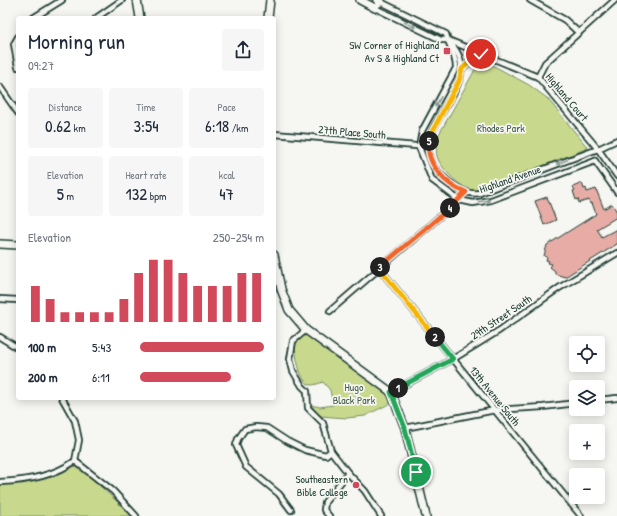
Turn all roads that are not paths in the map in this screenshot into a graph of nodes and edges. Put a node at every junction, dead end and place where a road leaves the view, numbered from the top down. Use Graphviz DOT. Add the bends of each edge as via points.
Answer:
graph roads {
  1 [pos="62,0"];
  2 [pos="122,0"];
  3 [pos="137,0"];
  4 [pos="270,0"];
  5 [pos="360,0"];
  6 [pos="530,0"];
  7 [pos="615,0"];
  8 [pos="380,1"];
  9 [pos="375,8"];
  10 [pos="36,16"];
  11 [pos="99,16"];
  12 [pos="140,16"];
  13 [pos="268,16"];
  14 [pos="579,33"];
  15 [pos="16,40"];
  16 [pos="448,40"];
  17 [pos="479,53"];
  18 [pos="16,56"];
  19 [pos="462,69"];
  20 [pos="538,77"];
  21 [pos="0,87"];
  22 [pos="16,110"];
  23 [pos="276,134"];
  24 [pos="617,140"];
  25 [pos="419,147"];
  26 [pos="428,147"];
  27 [pos="598,149"];
  28 [pos="595,161"];
  29 [pos="617,176"];
  30 [pos="466,192"];
  31 [pos="617,192"];
  32 [pos="459,200"];
  33 [pos="0,244"];
  34 [pos="16,245"];
  35 [pos="617,253"];
  36 [pos="276,265"];
  37 [pos="379,268"];
  38 [pos="0,298"];
  39 [pos="16,300"];
  40 [pos="330,311"];
  41 [pos="306,330"];
  42 [pos="0,338"];
  43 [pos="16,347"];
  44 [pos="453,359"];
  45 [pos="391,392"];
  46 [pos="617,398"];
  47 [pos="605,399"];
  48 [pos="63,400"];
  49 [pos="569,404"];
  50 [pos="495,410"];
  51 [pos="405,428"];
  52 [pos="331,451"];
  53 [pos="75,461"];
  54 [pos="348,473"];
  55 [pos="0,482"];
  56 [pos="291,510"];
  57 [pos="136,516"];
  58 [pos="329,516"];
  59 [pos="381,516"];
  60 [pos="426,516"];
  61 [pos="581,516"];
  1 -- 10 [label="street"];
  2 -- 11 [label="street"];
  3 -- 12 [label="main road"];
  4 -- 13 [label="main road"];
  5 -- 9 [label="main road"];
  6 -- 14 [label="street" via="565,20"];
  7 -- 14 [label="street"];
  8 -- 9 [label="street"];
  8 -- 16 [label="street" via="446,34"];
  9 -- 16 [label="street, one-way" via="441,40"];
  14 -- 20 [label="street" via="545,63"];
  15 -- 18 [label="street"];
  16 -- 17 [label="street, Highland Court"];
  16 -- 19 [label="street" via="458,51"];
  16 -- 25 [label="street, one-way" via="456,68 422,131"];
  17 -- 19 [label="street"];
  17 -- 20 [label="street, Highland Court"];
  19 -- 26 [label="street" via="459,81 430,136"];
  20 -- 27 [label="street, Highland Court"];
  21 -- 22 [label="street"];
  23 -- 25 [label="street, 27th Place South"];
  24 -- 27 [label="street, Highland Avenue"];
  25 -- 26 [label="street, 27th Place South"];
  25 -- 32 [label="street" via="432,180"];
  26 -- 30 [label="street, Highland Avenue" via="432,163 440,174 459,190"];
  27 -- 28 [label="street"];
  27 -- 29 [label="street"];
  27 -- 30 [label="street, Highland Avenue, one-way" via="480,193"];
  28 -- 31 [label="street"];
  32 -- 28 [label="street, Highland Avenue, one-way" via="473,203 491,200"];
  30 -- 32 [label="street"];
  32 -- 37 [label="street"];
  33 -- 34 [label="main road"];
  35 -- 44 [label="street, 29th Street South" via="559,288 500,330"];
  36 -- 41 [label="main road" via="289,310"];
  37 -- 40 [label="street"];
  37 -- 44 [label="street, 13th Avenue South"];
  38 -- 39 [label="street"];
  41 -- 45 [label="main road"];
  41 -- 52 [label="street" via="293,341 290,359 293,371 307,391 308,408 323,423"];
  42 -- 43 [label="street"];
  44 -- 45 [label="street, 29th Street South"];
  44 -- 50 [label="street, 13th Avenue South"];
  45 -- 51 [label="main road"];
  46 -- 47 [label="street"];
  48 -- 53 [label="street" via="75,422 79,440"];
  49 -- 50 [label="street"];
  50 -- 51 [label="street"];
  50 -- 61 [label="street, 13th Avenue South"];
  51 -- 60 [label="main road"];
  52 -- 54 [label="street"];
  52 -- 56 [label="street" via="326,455 305,450 267,428 245,429 238,439 236,445 246,467 279,494"];
  53 -- 55 [label="street" via="52,474"];
  53 -- 57 [label="street" via="113,491"];
  54 -- 58 [label="street" via="326,502 324,510"];
  54 -- 59 [label="street" via="365,491"];
}
